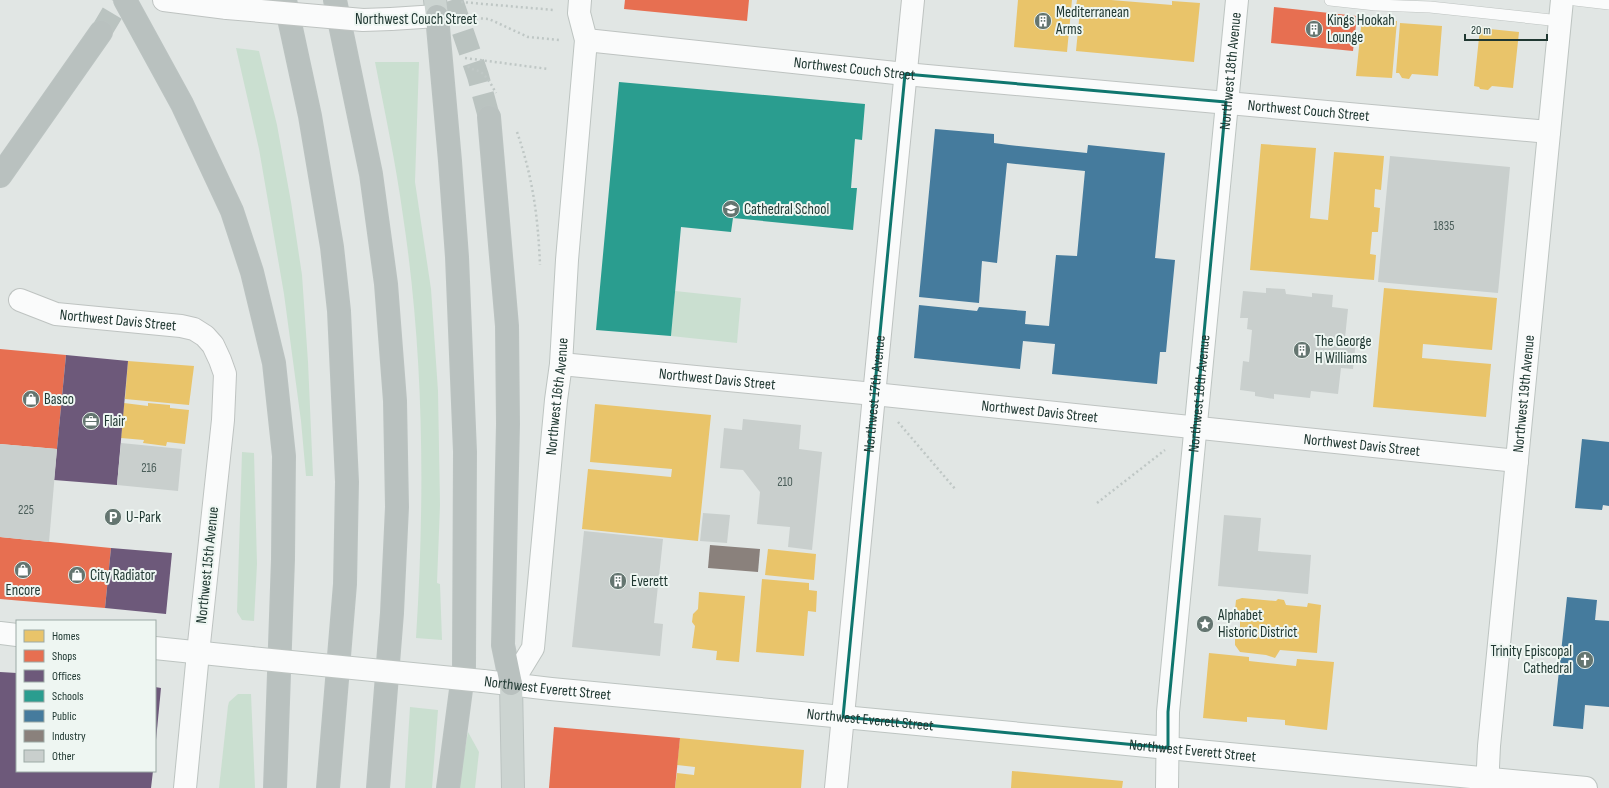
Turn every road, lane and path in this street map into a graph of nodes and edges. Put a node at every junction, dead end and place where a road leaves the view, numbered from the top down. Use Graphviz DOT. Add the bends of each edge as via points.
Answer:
graph roads {
  1 [pos="125,0"];
  2 [pos="164,0"];
  3 [pos="285,0"];
  4 [pos="335,0"];
  5 [pos="580,0"];
  6 [pos="913,0"];
  7 [pos="1237,0"];
  8 [pos="1330,0"];
  9 [pos="1575,0"];
  10 [pos="459,2"];
  11 [pos="1609,4"];
  12 [pos="436,8"];
  13 [pos="554,10"];
  14 [pos="1561,10"];
  15 [pos="101,32"];
  16 [pos="586,40"];
  17 [pos="548,69"];
  18 [pos="905,74"];
  19 [pos="497,94"];
  20 [pos="1226,102"];
  21 [pos="489,117"];
  22 [pos="516,130"];
  23 [pos="1549,132"];
  24 [pos="0,176"];
  25 [pos="540,268"];
  26 [pos="20,300"];
  27 [pos="212,346"];
  28 [pos="561,364"];
  29 [pos="874,394"];
  30 [pos="1195,427"];
  31 [pos="1517,461"];
  32 [pos="956,490"];
  33 [pos="1097,502"];
  34 [pos="0,633"];
  35 [pos="16,635"];
  36 [pos="156,648"];
  37 [pos="198,653"];
  38 [pos="511,684"];
  39 [pos="843,717"];
  40 [pos="1168,748"];
  41 [pos="1487,783"];
  42 [pos="185,788"];
  43 [pos="275,788"];
  44 [pos="328,788"];
  45 [pos="378,788"];
  46 [pos="448,788"];
  47 [pos="513,788"];
  48 [pos="836,788"];
  49 [pos="1167,788"];
  50 [pos="1586,788"];
  1 -- 43 [label="highway" via="182,104 232,211 252,272 274,364 284,456"];
  2 -- 12 [label="street, Northwest Couch Street, bridge" via="357,20 391,19"];
  3 -- 44 [label="highway" via="310,116 332,247 339,311 347,482 344,584"];
  4 -- 45 [label="highway" via="371,174 386,284 395,401 396,522 392,613"];
  5 -- 16 [label="street, Northwest 16th Avenue" via="579,12"];
  6 -- 18 [label="street, Northwest 17th Avenue"];
  7 -- 20 [label="street, Northwest 18th Avenue"];
  8 -- 14 [label="lane" via="1376,5"];
  9 -- 11 [label="lane"];
  10 -- 13 [label="path, Northwest Couch Street"];
  12 -- 16 [label="path, Northwest Couch Street" via="489,19 528,37"];
  12 -- 46 [label="highway" via="457,257 465,452 464,667"];
  14 -- 23 [label="street, Northwest 19th Avenue"];
  15 -- 24 [label="highway"];
  16 -- 18 [label="street, Northwest Couch Street"];
  16 -- 28 [label="street, Northwest 16th Avenue" via="567,260"];
  17 -- 19 [label="path" via="461,58 471,70 482,74"];
  18 -- 20 [label="street, Northwest Couch Street"];
  18 -- 29 [label="street, Northwest 17th Avenue"];
  20 -- 23 [label="street, Northwest Couch Street"];
  20 -- 30 [label="street, Northwest 18th Avenue"];
  21 -- 38 [label="highway" via="507,326 508,424 503,645"];
  22 -- 25 [label="path" via="531,177 536,206"];
  23 -- 31 [label="street, Northwest 19th Avenue"];
  26 -- 27 [label="street, Northwest Davis Street" via="56,314 194,329 205,336"];
  27 -- 37 [label="street, Northwest 15th Avenue" via="225,374 225,390"];
  28 -- 29 [label="street, Northwest Davis Street"];
  28 -- 38 [label="street, Northwest 16th Avenue" via="533,648"];
  29 -- 30 [label="street, Northwest Davis Street"];
  29 -- 32 [label="path"];
  29 -- 39 [label="street, Northwest 17th Avenue"];
  30 -- 31 [label="street, Northwest Davis Street"];
  30 -- 33 [label="path"];
  30 -- 40 [label="street, Northwest 18th Avenue" via="1168,712"];
  31 -- 41 [label="street, Northwest 19th Avenue"];
  34 -- 35 [label="street"];
  36 -- 37 [label="street, Northwest Everett Street"];
  37 -- 38 [label="street, Northwest Everett Street, bridge"];
  37 -- 42 [label="street, Northwest 15th Avenue"];
  38 -- 39 [label="street, Northwest Everett Street"];
  38 -- 47 [label="main road"];
  39 -- 40 [label="street, Northwest Everett Street"];
  39 -- 48 [label="street, Northwest 17th Avenue"];
  40 -- 41 [label="street, Northwest Everett Street"];
  40 -- 49 [label="street, Northwest 18th Avenue"];
  41 -- 50 [label="street, Northwest Everett Street"];
}
